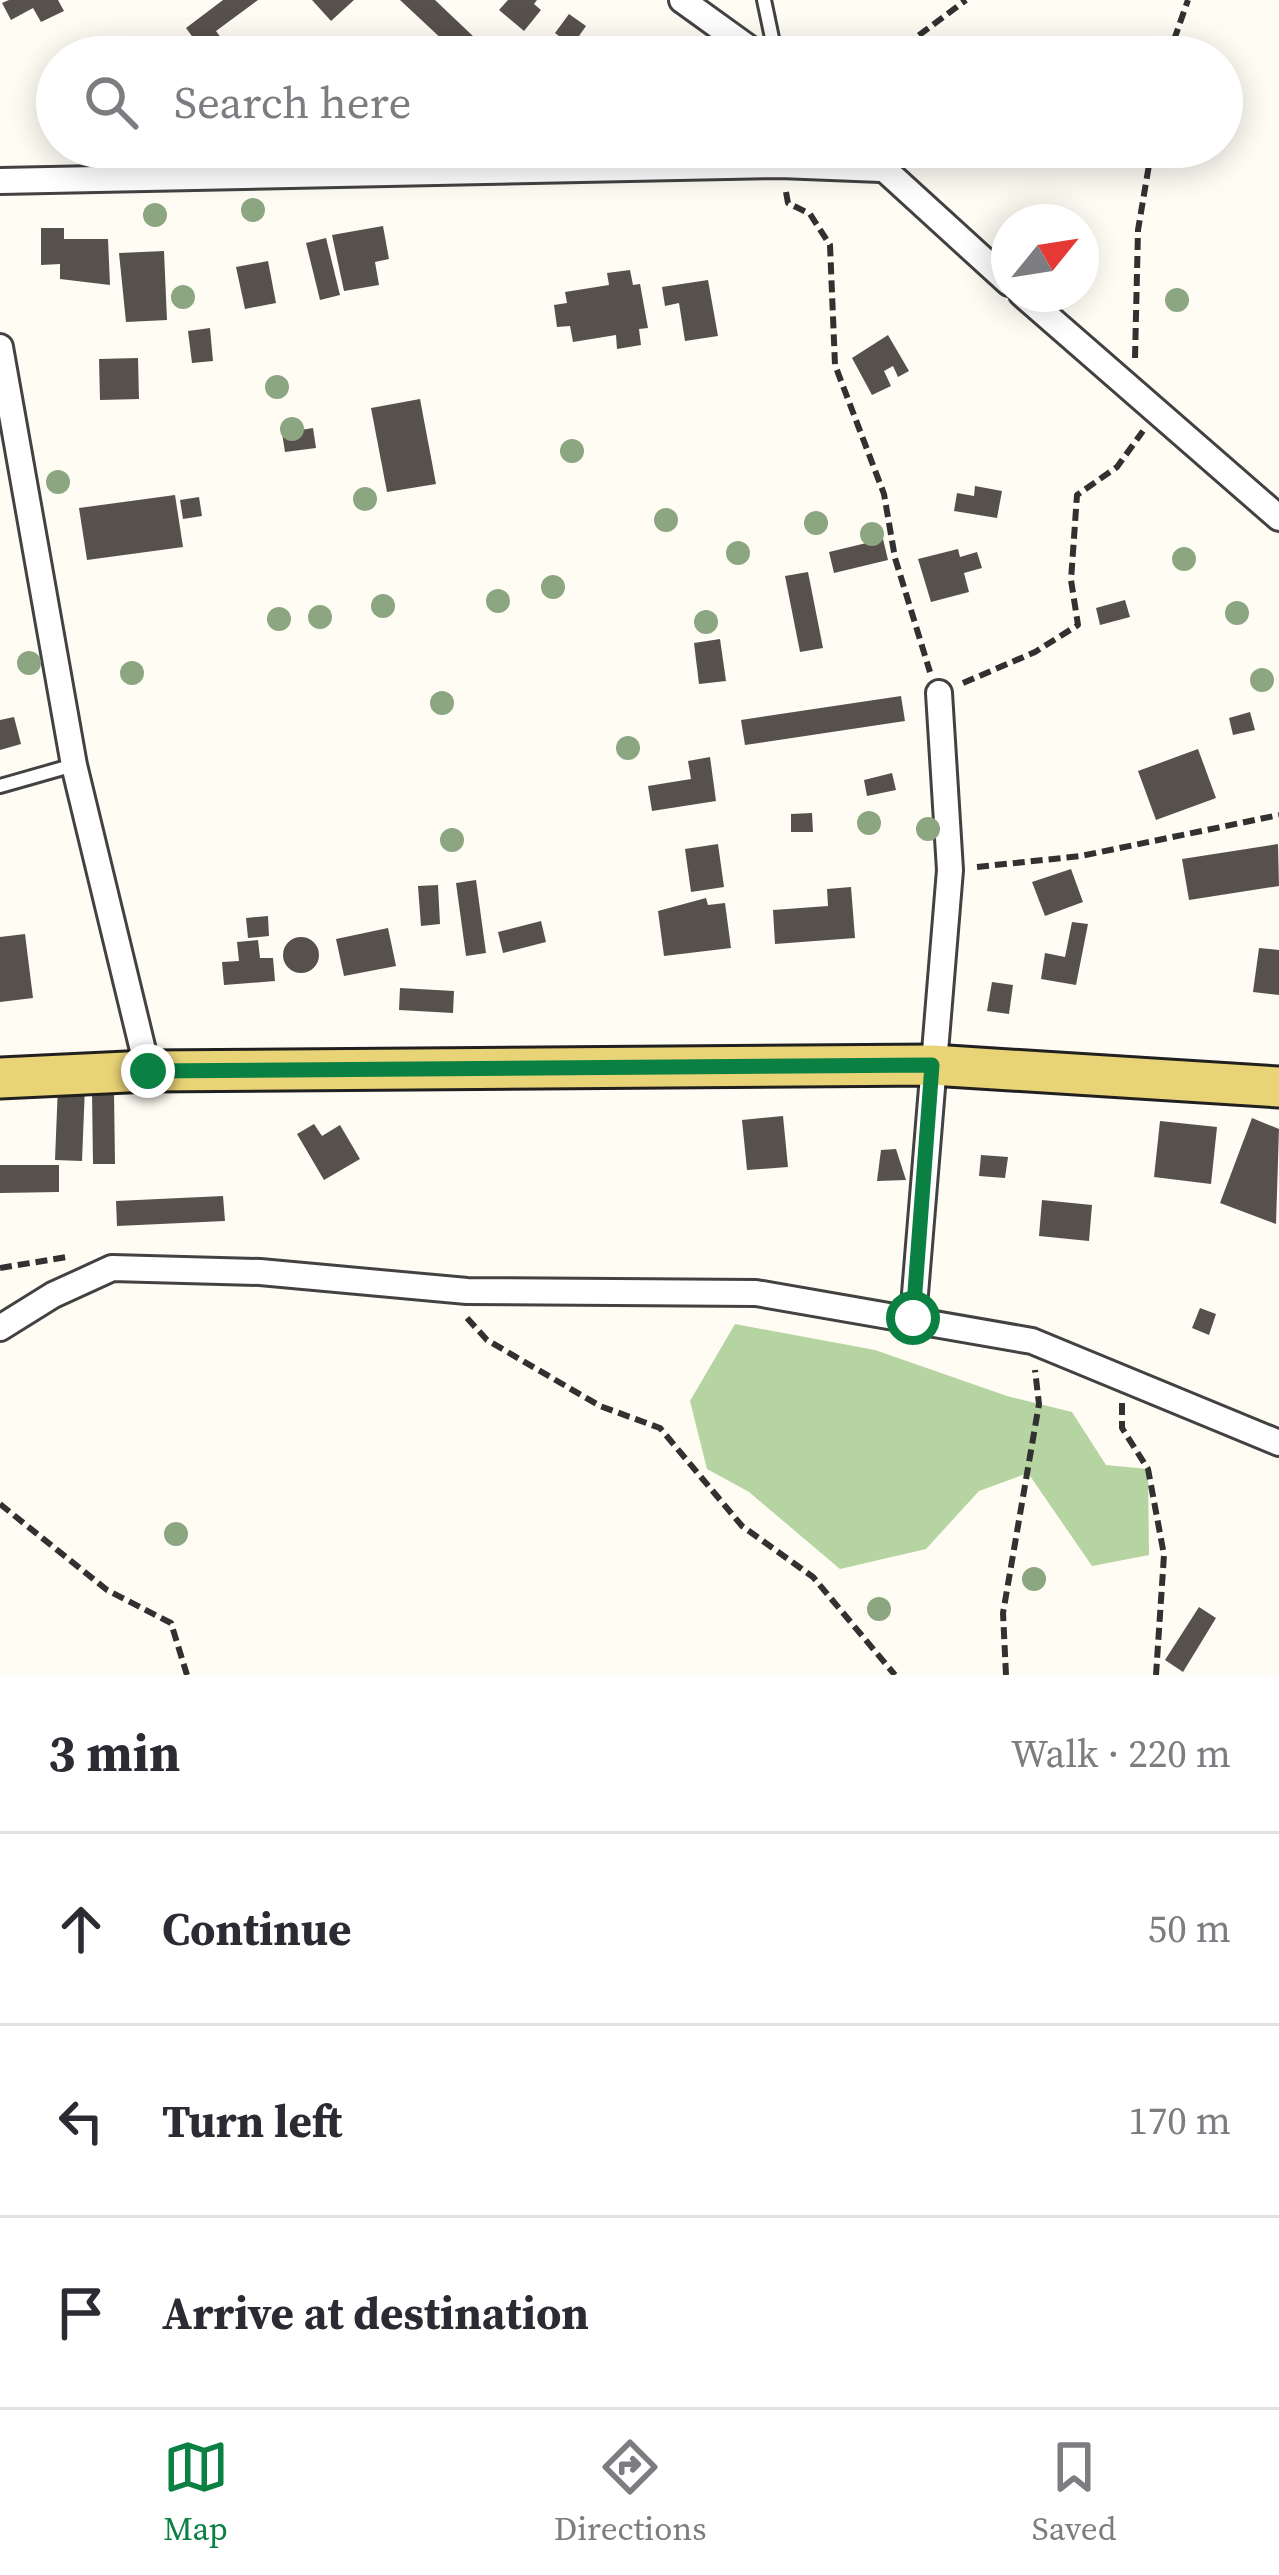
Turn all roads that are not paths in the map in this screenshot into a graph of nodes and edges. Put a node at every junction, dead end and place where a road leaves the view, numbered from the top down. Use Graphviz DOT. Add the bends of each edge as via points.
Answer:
graph roads {
  1 [pos="682,0"];
  2 [pos="764,0"];
  3 [pos="731,36"];
  4 [pos="772,36"];
  5 [pos="634,168"];
  6 [pos="841,168"];
  7 [pos="881,170"];
  8 [pos="0,181"];
  9 [pos="991,267"];
  10 [pos="1042,312"];
  11 [pos="0,347"];
  12 [pos="1279,518"];
  13 [pos="939,693"];
  14 [pos="74,765"];
  15 [pos="0,786"];
  16 [pos="932,1065"];
  17 [pos="148,1071"];
  18 [pos="0,1078"];
  19 [pos="1279,1088"];
  20 [pos="913,1318"];
  21 [pos="0,1328"];
  22 [pos="1279,1443"];
  1 -- 3 [label="street"];
  2 -- 4 [label="lane"];
  5 -- 8 [label="street"];
  6 -- 7 [label="street"];
  7 -- 9 [label="street"];
  10 -- 12 [label="street"];
  11 -- 14 [label="street"];
  13 -- 16 [label="street" via="950,870"];
  14 -- 15 [label="lane"];
  14 -- 17 [label="street"];
  16 -- 17 [label="main road"];
  16 -- 19 [label="main road"];
  16 -- 20 [label="street"];
  17 -- 18 [label="main road"];
  20 -- 21 [label="street" via="756,1293 440,1289 112,1268"];
  20 -- 22 [label="street" via="1032,1341"];
}
